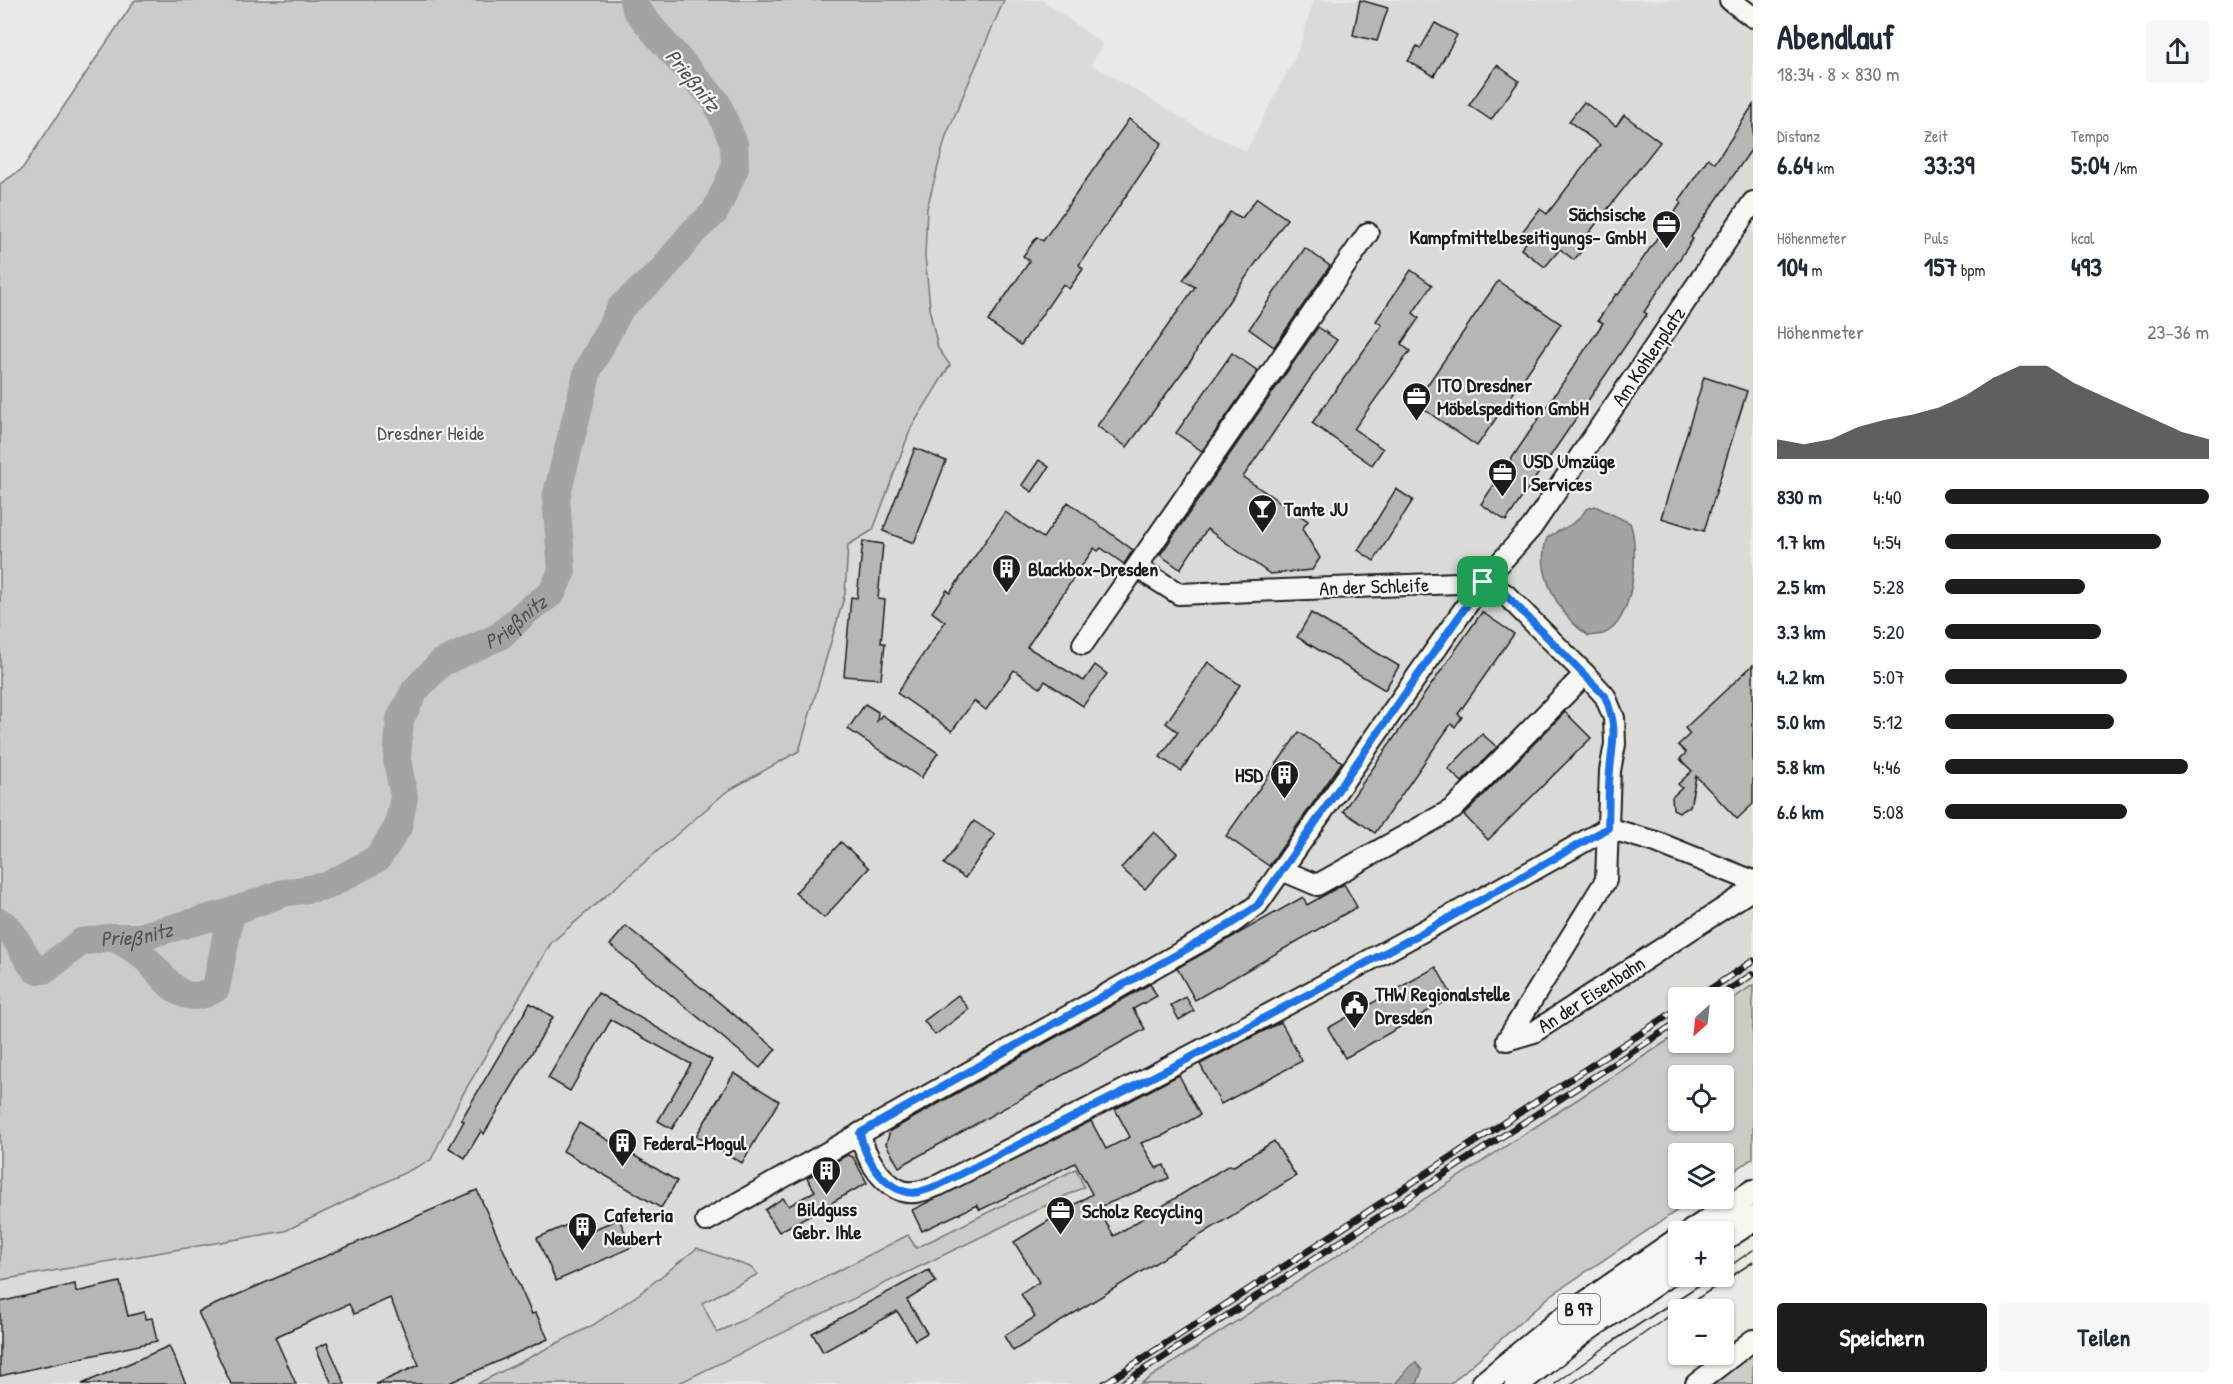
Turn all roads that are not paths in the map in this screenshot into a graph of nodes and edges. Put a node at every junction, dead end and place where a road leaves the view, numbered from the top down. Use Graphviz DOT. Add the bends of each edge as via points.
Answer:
graph roads {
  1 [pos="1730,0"];
  2 [pos="1753,17"];
  3 [pos="1753,202"];
  4 [pos="1368,233"];
  5 [pos="1138,568"];
  6 [pos="1483,582"];
  7 [pos="1083,644"];
  8 [pos="1585,674"];
  9 [pos="1608,828"];
  10 [pos="1284,871"];
  11 [pos="1753,881"];
  12 [pos="1753,889"];
  13 [pos="860,1133"];
  14 [pos="1753,1192"];
  15 [pos="1753,1220"];
  16 [pos="706,1221"];
  17 [pos="1709,1221"];
  18 [pos="1734,1232"];
  19 [pos="1668,1247"];
  20 [pos="1668,1274"];
  21 [pos="1753,1340"];
  22 [pos="1484,1384"];
  23 [pos="1517,1384"];
  24 [pos="1696,1384"];
  1 -- 2 [label="street"];
  3 -- 6 [label="street, Am Kohlenplatz" via="1532,527"];
  4 -- 5 [label="street"];
  5 -- 6 [label="street, An der Schleife" via="1179,594"];
  5 -- 7 [label="street"];
  6 -- 8 [label="street" via="1505,594"];
  6 -- 10 [label="street"];
  8 -- 9 [label="street" via="1605,696 1614,718"];
  8 -- 10 [label="street" via="1453,809 1317,885"];
  9 -- 11 [label="street" via="1656,842"];
  9 -- 12 [label="street, An der Eisenbahn" via="1606,880 1507,1040 1534,1032"];
  9 -- 13 [label="street" via="1186,1060 939,1185 919,1192 903,1191 879,1173 863,1148"];
  10 -- 13 [label="street" via="1257,906 1231,924"];
  13 -- 16 [label="street"];
  14 -- 17 [label="main road"];
  15 -- 18 [label="main road"];
  19 -- 22 [label="main road, B 97" via="1558,1323"];
  20 -- 23 [label="main road, B 97" via="1581,1333"];
  21 -- 24 [label="street"];
}
